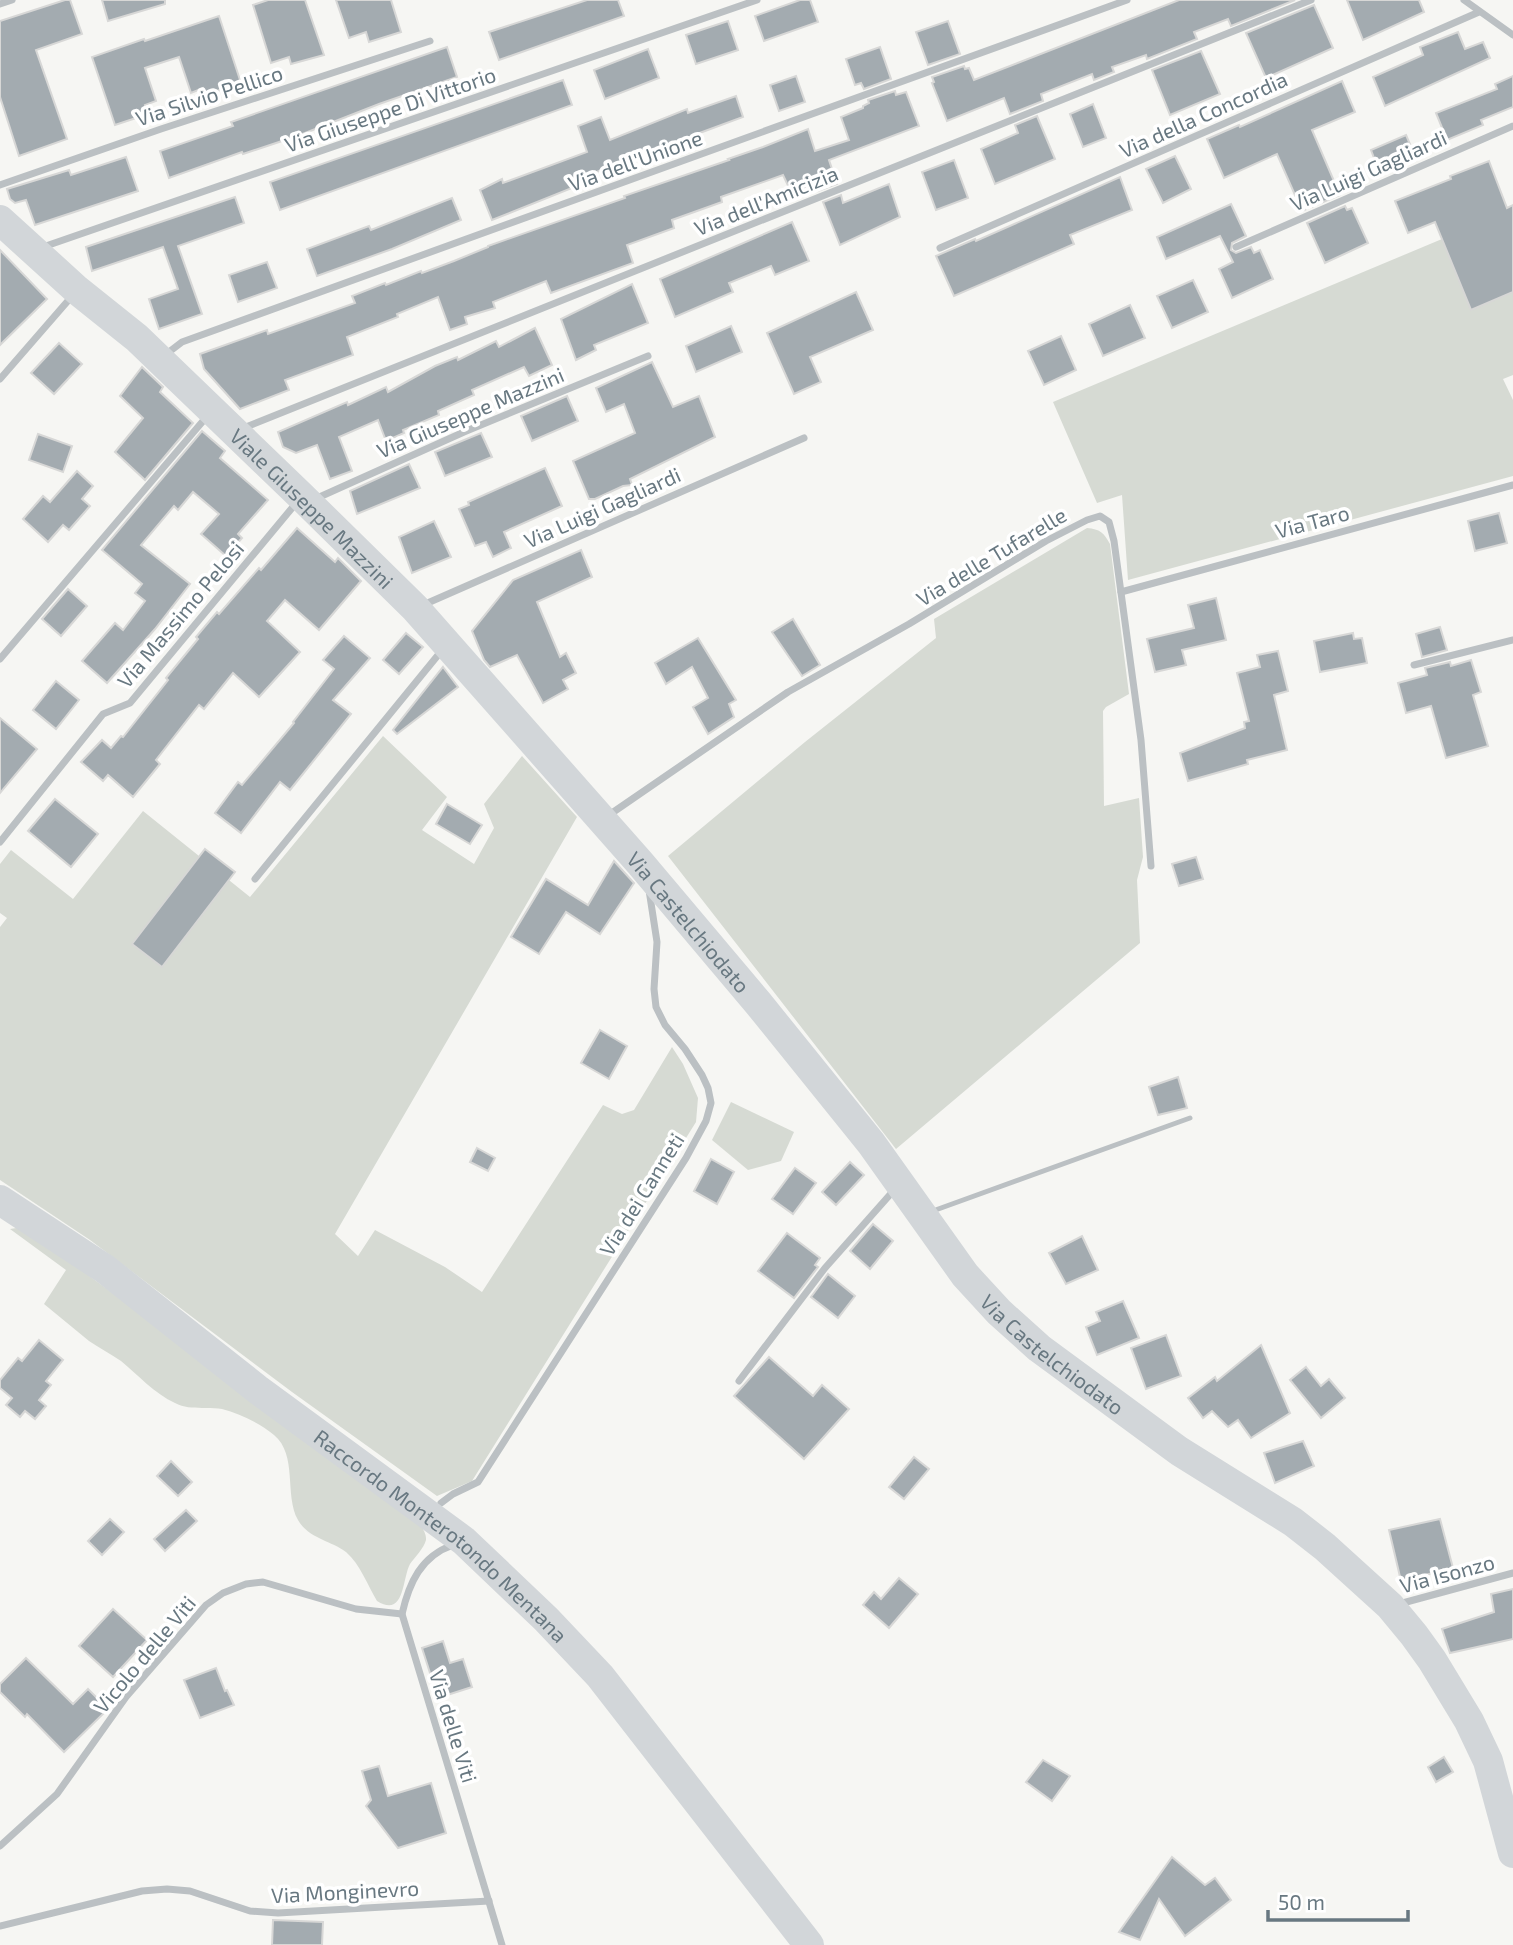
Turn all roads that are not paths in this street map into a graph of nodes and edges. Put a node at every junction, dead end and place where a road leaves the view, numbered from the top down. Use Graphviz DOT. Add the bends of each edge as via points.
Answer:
graph roads {
  1 [pos="12,0"];
  2 [pos="757,0"];
  3 [pos="1127,0"];
  4 [pos="1311,0"];
  5 [pos="1464,0"];
  6 [pos="0,4"];
  7 [pos="1479,12"];
  8 [pos="1513,35"];
  9 [pos="430,41"];
  10 [pos="1513,126"];
  11 [pos="0,185"];
  12 [pos="0,220"];
  13 [pos="940,247"];
  14 [pos="1236,247"];
  15 [pos="34,250"];
  16 [pos="77,290"];
  17 [pos="648,356"];
  18 [pos="159,359"];
  19 [pos="0,379"];
  20 [pos="212,410"];
  21 [pos="234,432"];
  22 [pos="804,438"];
  23 [pos="1513,485"];
  24 [pos="305,499"];
  25 [pos="1121,592"];
  26 [pos="415,608"];
  27 [pos="1513,640"];
  28 [pos="447,644"];
  29 [pos="0,659"];
  30 [pos="1414,665"];
  31 [pos="601,820"];
  32 [pos="0,842"];
  33 [pos="640,863"];
  34 [pos="1152,866"];
  35 [pos="255,879"];
  36 [pos="1190,1118"];
  37 [pos="900,1184"];
  38 [pos="0,1200"];
  39 [pos="922,1215"];
  40 [pos="739,1381"];
  41 [pos="441,1503"];
  42 [pos="464,1541"];
  43 [pos="1513,1573"];
  44 [pos="1390,1606"];
  45 [pos="402,1614"];
  46 [pos="0,1846"];
  47 [pos="1513,1853"];
  48 [pos="489,1901"];
  49 [pos="0,1926"];
  50 [pos="502,1945"];
  51 [pos="809,1945"];
  1 -- 6 [label="street"];
  2 -- 15 [label="street, Via Giuseppe Di Vittorio"];
  3 -- 18 [label="street, Via dell'Unione" via="182,342"];
  4 -- 21 [label="street, Via dell'Amicizia"];
  5 -- 7 [label="street"];
  7 -- 8 [label="street"];
  7 -- 13 [label="street, Via della Concordia"];
  9 -- 11 [label="street, Via Silvio Pellico"];
  10 -- 14 [label="street, Via Luigi Gagliardi"];
  12 -- 15 [label="street, Viale Giuseppe Mazzini"];
  15 -- 16 [label="street, Viale Giuseppe Mazzini"];
  16 -- 18 [label="street, Viale Giuseppe Mazzini"];
  16 -- 19 [label="street"];
  17 -- 24 [label="street, Via Giuseppe Mazzini"];
  18 -- 20 [label="street, Viale Giuseppe Mazzini"];
  20 -- 21 [label="street, Viale Giuseppe Mazzini"];
  20 -- 29 [label="street"];
  21 -- 24 [label="street, Viale Giuseppe Mazzini"];
  22 -- 26 [label="street, Via Luigi Gagliardi"];
  23 -- 25 [label="street, Via Taro"];
  24 -- 26 [label="street, Viale Giuseppe Mazzini"];
  24 -- 32 [label="street, Via Massimo Pelosi" via="130,703 103,714"];
  25 -- 31 [label="street, Via delle Tufarelle" via="1111,526 1100,516 1087,520 788,692"];
  25 -- 34 [label="street, Via delle Tufarelle"];
  26 -- 28 [label="street, Viale Giuseppe Mazzini"];
  27 -- 30 [label="street"];
  28 -- 31 [label="street, Viale Giuseppe Mazzini"];
  28 -- 35 [label="street"];
  31 -- 33 [label="street, Via Castelchiodato"];
  33 -- 37 [label="street, Via Castelchiodato" via="758,1003"];
  33 -- 41 [label="street, Via dei Canneti" via="656,929 656,1007 705,1082 709,1114 686,1158 478,1482"];
  36 -- 39 [label="lane"];
  37 -- 39 [label="street, Via Castelchiodato"];
  37 -- 40 [label="street" via="825,1268"];
  38 -- 42 [label="street, Raccordo Monterotondo Mentana" via="105,1269"];
  39 -- 44 [label="street, Via Castelchiodato" via="977,1289 1039,1348 1179,1451 1293,1522"];
  42 -- 45 [label="street" via="440,1551 421,1568 409,1586"];
  42 -- 51 [label="street, Raccordo Monterotondo Mentana" via="600,1676"];
  43 -- 44 [label="street, Via Isonzo"];
  44 -- 47 [label="street, Via Castelchiodato" via="1432,1660 1477,1736"];
  45 -- 46 [label="street, Vicolo delle Viti" via="356,1609 263,1583 223,1593 206,1605 122,1702 57,1794"];
  45 -- 48 [label="street, Via delle Viti"];
  48 -- 49 [label="street, Via Monginevro" via="278,1913 250,1911 190,1891 167,1889"];
  48 -- 50 [label="street, Via delle Viti"];
}
